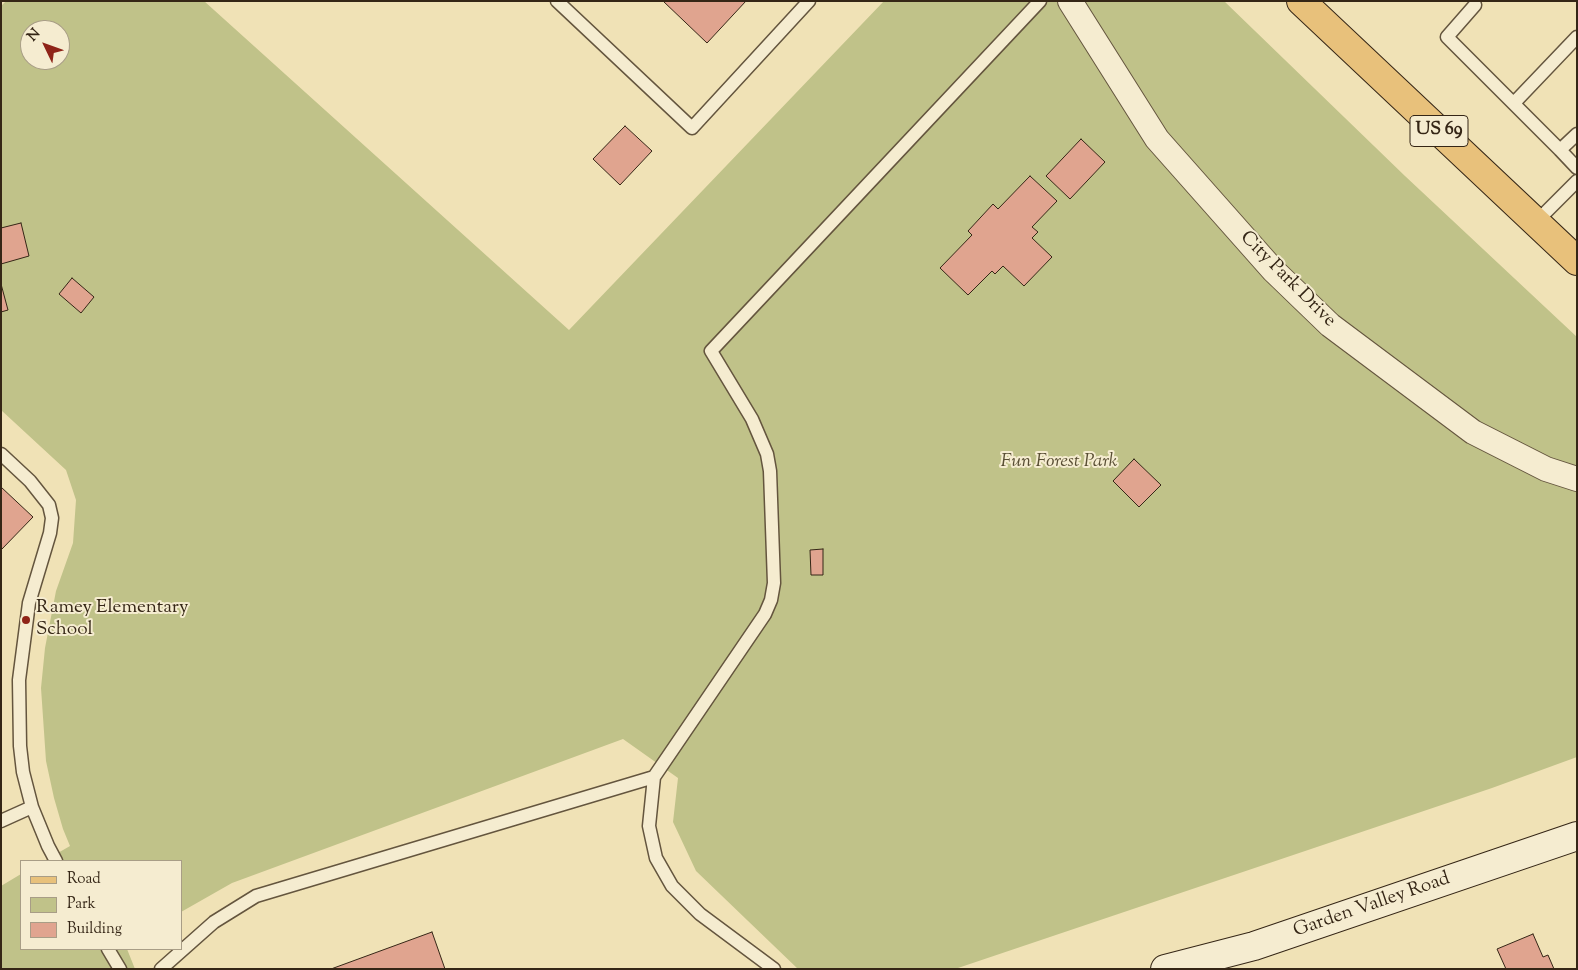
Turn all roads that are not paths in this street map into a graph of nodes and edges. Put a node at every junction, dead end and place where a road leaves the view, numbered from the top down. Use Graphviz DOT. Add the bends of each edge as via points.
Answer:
graph roads {
  1 [pos="557,1"];
  2 [pos="809,1"];
  3 [pos="1040,1"];
  4 [pos="1070,1"];
  5 [pos="1301,1"];
  6 [pos="1475,5"];
  7 [pos="1577,36"];
  8 [pos="1514,103"];
  9 [pos="1577,134"];
  10 [pos="1560,150"];
  11 [pos="1577,168"];
  12 [pos="1577,181"];
  13 [pos="1536,222"];
  14 [pos="1577,261"];
  15 [pos="1,454"];
  16 [pos="1577,479"];
  17 [pos="654,777"];
  18 [pos="32,807"];
  19 [pos="1,821"];
  20 [pos="1577,836"];
  21 [pos="55,860"];
  22 [pos="109,950"];
  23 [pos="182,950"];
  24 [pos="182,950"];
  25 [pos="120,969"];
  26 [pos="160,969"];
  27 [pos="774,969"];
  28 [pos="1165,969"];
  1 -- 2 [label="lane" via="692,128"];
  3 -- 17 [label="lane" via="711,351 752,420 767,454 774,583 765,614"];
  4 -- 16 [label="street, City Park Drive" via="1157,139 1273,270 1330,325 1473,432 1546,469"];
  5 -- 13 [label="main road, US 69"];
  6 -- 8 [label="lane" via="1447,37"];
  7 -- 8 [label="lane"];
  8 -- 10 [label="lane"];
  9 -- 10 [label="lane"];
  10 -- 11 [label="lane"];
  12 -- 13 [label="lane"];
  13 -- 14 [label="main road, US 69"];
  15 -- 18 [label="lane" via="49,504 52,518 29,603 20,680 22,772"];
  17 -- 23 [label="lane" via="256,896 214,922"];
  17 -- 27 [label="lane" via="649,826 656,858 672,886 700,914"];
  18 -- 19 [label="lane"];
  18 -- 21 [label="lane"];
  20 -- 28 [label="street, Garden Valley Road" via="1254,946"];
  22 -- 25 [label="lane"];
  24 -- 26 [label="lane"];
}
